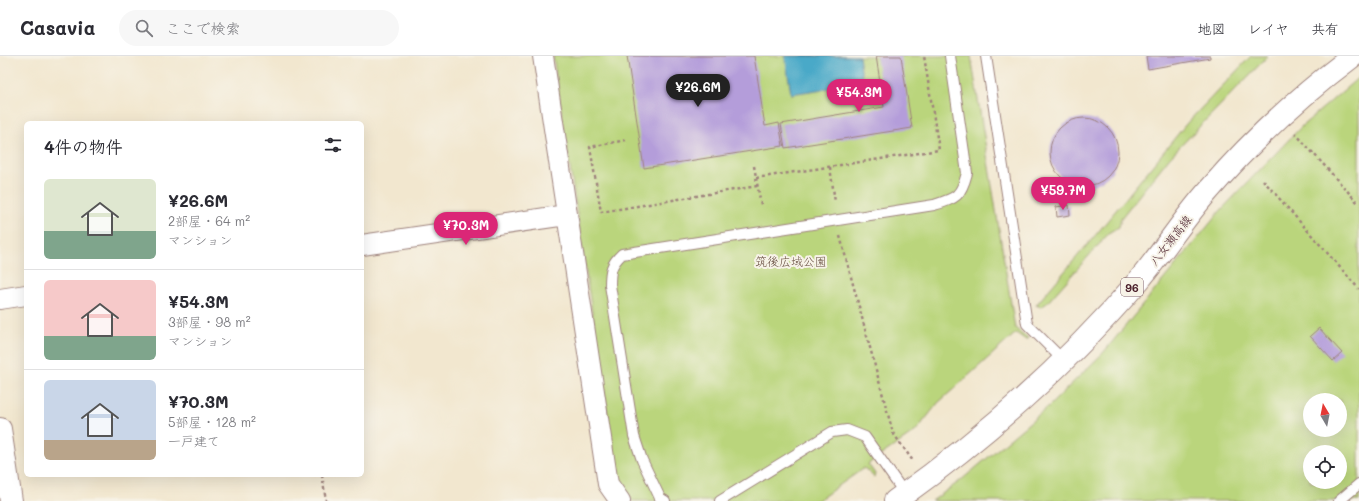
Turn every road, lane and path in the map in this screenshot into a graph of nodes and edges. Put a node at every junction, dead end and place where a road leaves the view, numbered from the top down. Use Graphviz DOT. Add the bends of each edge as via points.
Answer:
graph roads {
  1 [pos="543,56"];
  2 [pos="924,56"];
  3 [pos="950,56"];
  4 [pos="986,56"];
  5 [pos="1353,56"];
  6 [pos="1280,117"];
  7 [pos="626,140"];
  8 [pos="754,166"];
  9 [pos="830,167"];
  10 [pos="756,178"];
  11 [pos="1263,180"];
  12 [pos="757,186"];
  13 [pos="835,202"];
  14 [pos="1359,204"];
  15 [pos="761,205"];
  16 [pos="566,215"];
  17 [pos="840,235"];
  18 [pos="364,245"];
  19 [pos="1359,288"];
  20 [pos="24,295"];
  21 [pos="0,299"];
  22 [pos="1064,362"];
  23 [pos="0,429"];
  24 [pos="915,464"];
  25 [pos="322,477"];
  26 [pos="1359,484"];
  27 [pos="900,497"];
  28 [pos="11,501"];
  29 [pos="326,501"];
  30 [pos="620,501"];
  31 [pos="665,501"];
  32 [pos="720,501"];
  33 [pos="1339,501"];
  1 -- 16 [label="street"];
  2 -- 9 [label="path" via="939,150"];
  3 -- 31 [label="lane" via="967,173 962,190 953,199 934,205 622,254 613,262 610,285 634,436 660,498"];
  4 -- 22 [label="lane" via="1027,324"];
  5 -- 6 [label="main road, 八女瀬高線 / 96"];
  6 -- 14 [label="path"];
  6 -- 22 [label="main road, 八女瀬高線 / 96" via="1209,190 1140,278"];
  7 -- 12 [label="path" via="590,147 601,212"];
  8 -- 10 [label="path"];
  9 -- 10 [label="path"];
  9 -- 13 [label="path"];
  10 -- 12 [label="path"];
  11 -- 19 [label="path"];
  12 -- 15 [label="path"];
  16 -- 18 [label="street"];
  16 -- 30 [label="street" via="608,484"];
  17 -- 24 [label="path" via="893,433"];
  20 -- 21 [label="street"];
  22 -- 27 [label="main road, 八女瀬高線 / 96" via="989,429"];
  23 -- 28 [label="main road"];
  25 -- 29 [label="path"];
  26 -- 33 [label="lane"];
  27 -- 32 [label="lane" via="865,437 847,430 832,432"];
}
